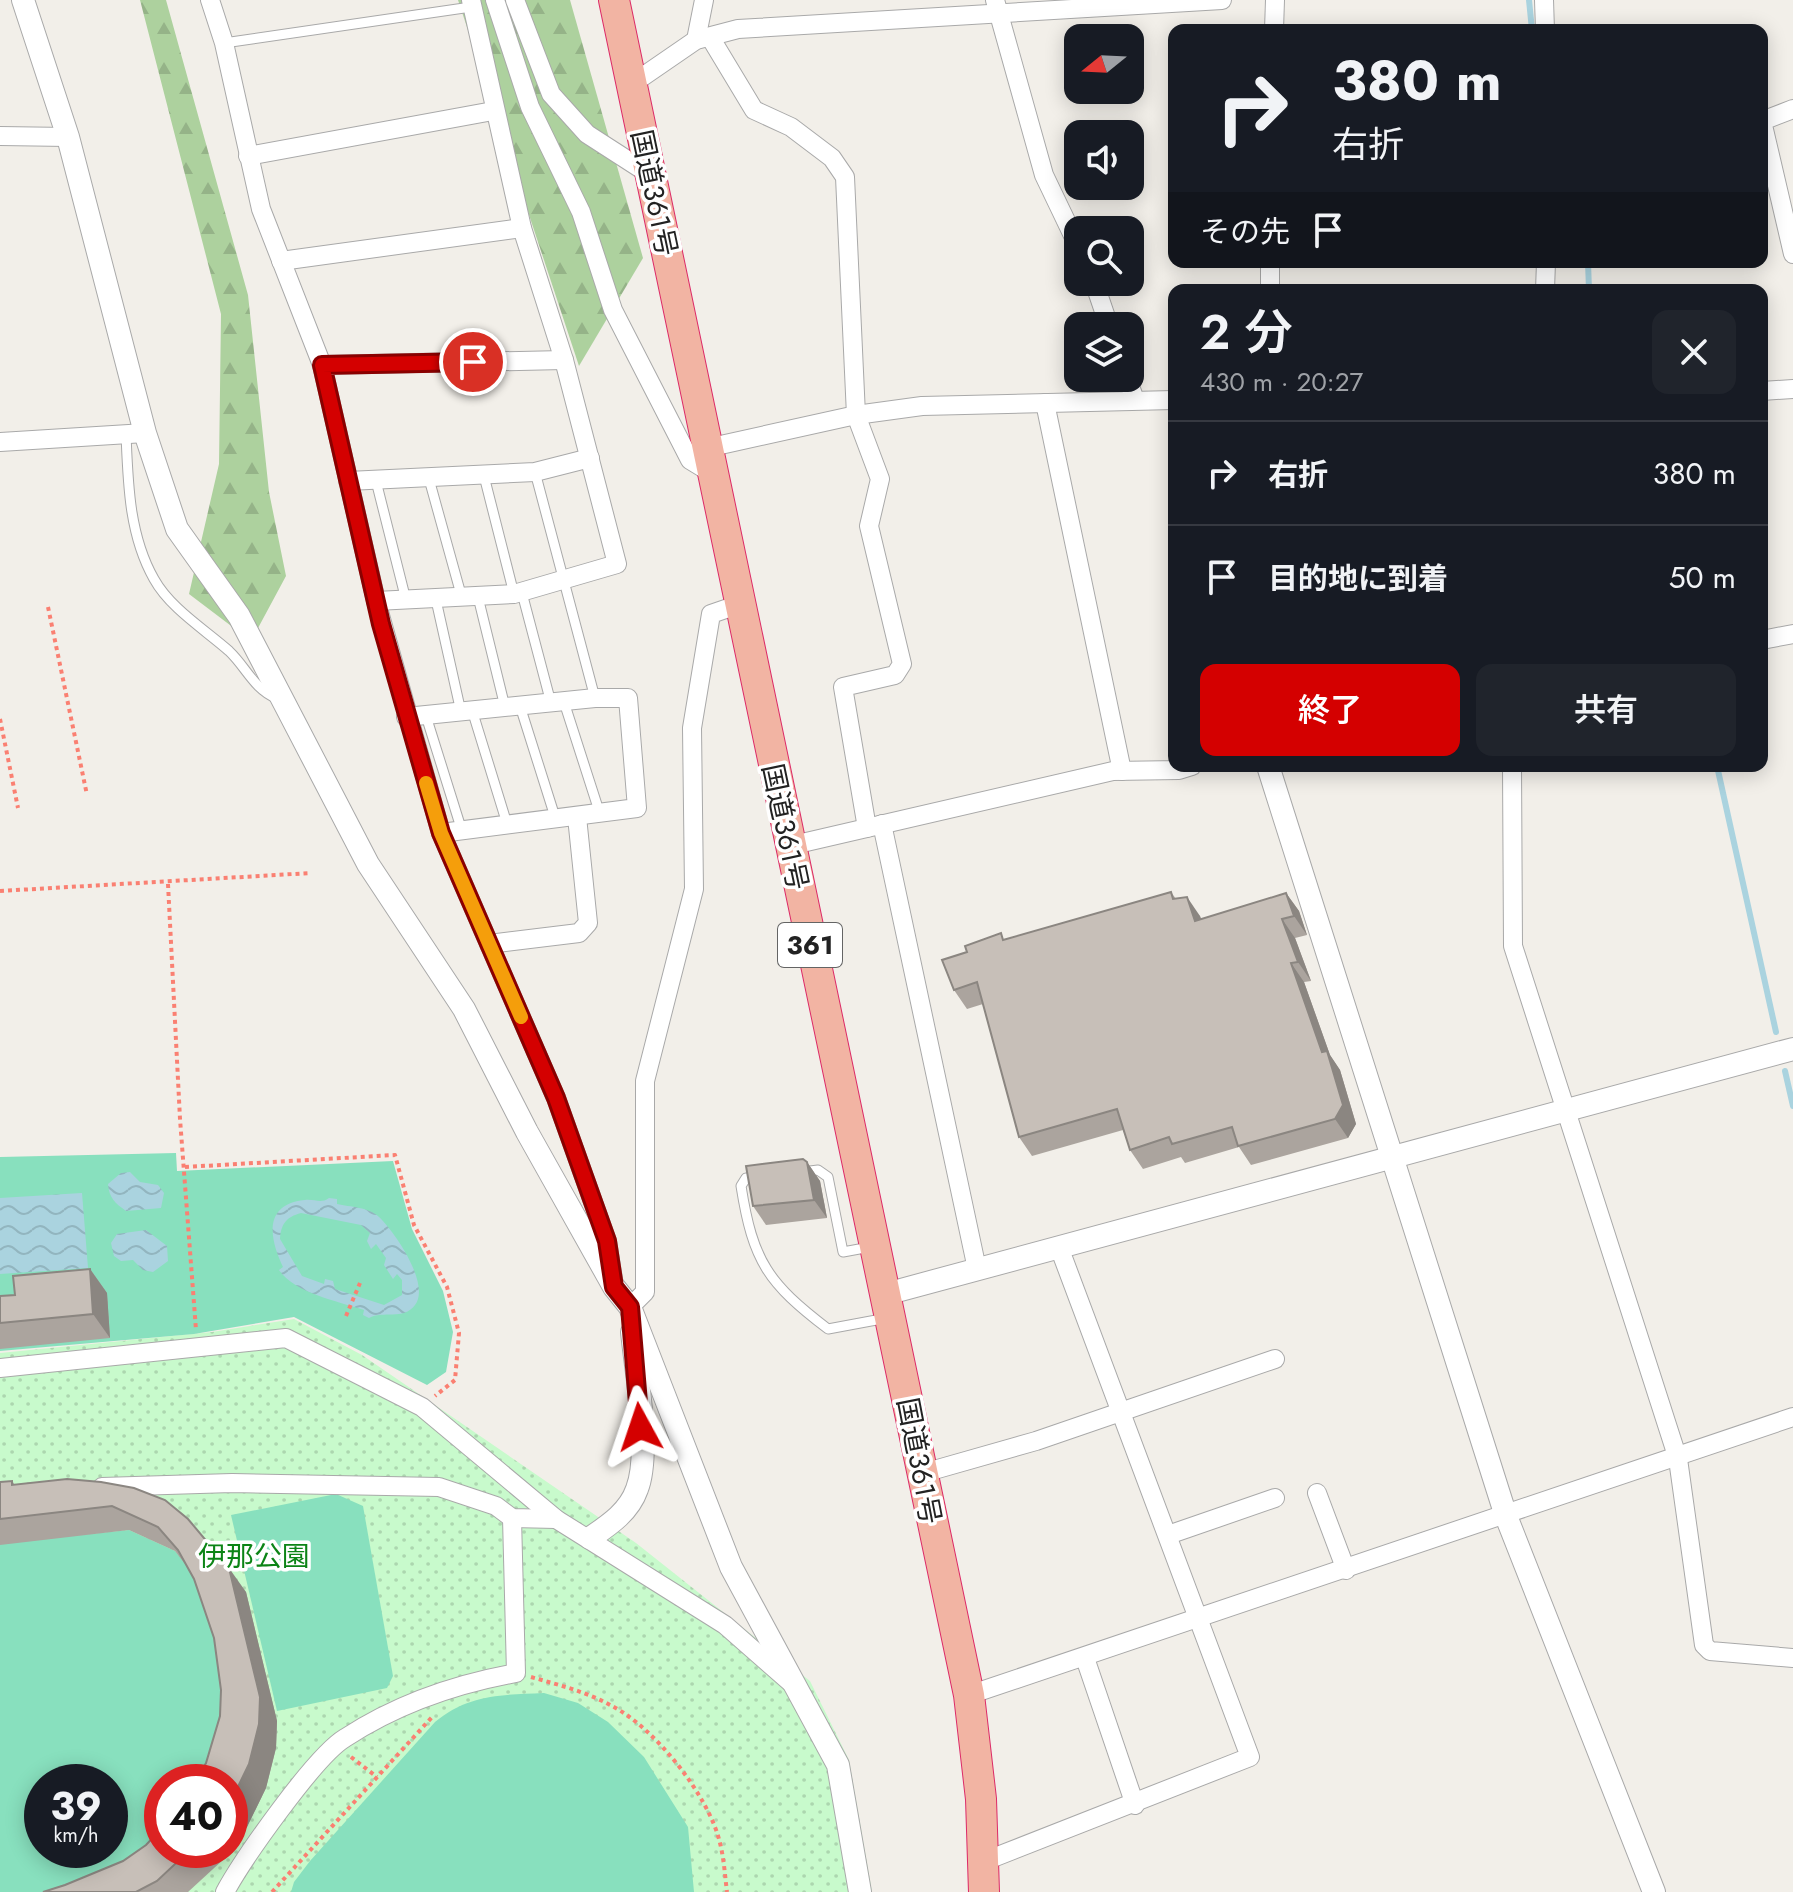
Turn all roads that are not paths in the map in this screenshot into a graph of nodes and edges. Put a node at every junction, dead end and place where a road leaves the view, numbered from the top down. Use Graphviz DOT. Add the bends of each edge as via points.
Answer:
graph roads {
  1 [pos="23,0"];
  2 [pos="210,0"];
  3 [pos="495,0"];
  4 [pos="515,0"];
  5 [pos="614,0"];
  6 [pos="704,0"];
  7 [pos="1222,0"];
  8 [pos="1275,0"];
  9 [pos="1544,0"];
  10 [pos="471,3"];
  11 [pos="997,6"];
  12 [pos="1274,24"];
  13 [pos="1545,24"];
  14 [pos="703,39"];
  15 [pos="224,43"];
  16 [pos="632,84"];
  17 [pos="1793,109"];
  18 [pos="493,111"];
  19 [pos="1768,119"];
  20 [pos="0,136"];
  21 [pos="68,137"];
  22 [pos="1768,147"];
  23 [pos="248,156"];
  24 [pos="649,174"];
  25 [pos="1064,217"];
  26 [pos="522,228"];
  27 [pos="1793,254"];
  28 [pos="281,261"];
  29 [pos="564,360"];
  30 [pos="322,365"];
  31 [pos="1793,389"];
  32 [pos="1768,391"];
  33 [pos="1132,392"];
  34 [pos="1135,400"];
  35 [pos="1168,400"];
  36 [pos="1045,403"];
  37 [pos="856,415"];
  38 [pos="136,433"];
  39 [pos="0,442"];
  40 [pos="590,458"];
  41 [pos="710,461"];
  42 [pos="535,472"];
  43 [pos="484,476"];
  44 [pos="429,479"];
  45 [pos="348,481"];
  46 [pos="376,481"];
  47 [pos="564,580"];
  48 [pos="518,593"];
  49 [pos="470,598"];
  50 [pos="406,600"];
  51 [pos="436,600"];
  52 [pos="376,601"];
  53 [pos="740,604"];
  54 [pos="1793,634"];
  55 [pos="1768,639"];
  56 [pos="595,698"];
  57 [pos="557,702"];
  58 [pos="287,703"];
  59 [pos="513,707"];
  60 [pos="466,711"];
  61 [pos="426,715"];
  62 [pos="406,717"];
  63 [pos="1168,770"];
  64 [pos="1122,771"];
  65 [pos="1270,772"];
  66 [pos="1512,772"];
  67 [pos="600,814"];
  68 [pos="577,817"];
  69 [pos="556,820"];
  70 [pos="874,826"];
  71 [pos="508,827"];
  72 [pos="462,831"];
  73 [pos="441,833"];
  74 [pos="789,846"];
  75 [pos="489,944"];
  76 [pos="1793,1049"];
  77 [pos="1568,1108"];
  78 [pos="1391,1156"];
  79 [pos="789,1173"];
  80 [pos="775,1175"];
  81 [pos="875,1246"];
  82 [pos="1059,1247"];
  83 [pos="977,1269"];
  84 [pos="614,1287"];
  85 [pos="888,1305"];
  86 [pos="630,1307"];
  87 [pos="1275,1359"];
  88 [pos="0,1368"];
  89 [pos="1121,1411"];
  90 [pos="1793,1417"];
  91 [pos="1678,1459"];
  92 [pos="920,1474"];
  93 [pos="82,1488"];
  94 [pos="1317,1493"];
  95 [pos="1275,1498"];
  96 [pos="1506,1516"];
  97 [pos="512,1518"];
  98 [pos="556,1519"];
  99 [pos="1168,1535"];
  100 [pos="590,1538"];
  101 [pos="1346,1570"];
  102 [pos="1199,1619"];
  103 [pos="1085,1658"];
  104 [pos="1793,1658"];
  105 [pos="797,1688"];
  106 [pos="969,1695"];
  107 [pos="1135,1805"];
  108 [pos="985,1861"];
  109 [pos="225,1892"];
  110 [pos="860,1892"];
  111 [pos="984,1892"];
  112 [pos="1654,1892"];
  1 -- 21 [label="street"];
  2 -- 15 [label="street"];
  3 -- 41 [label="street" via="530,107 581,212 613,310 690,460"];
  4 -- 24 [label="street" via="551,94 587,134"];
  5 -- 16 [label="highway, 国道361号 / 361"];
  6 -- 14 [label="street"];
  7 -- 11 [label="street"];
  8 -- 12 [label="street"];
  9 -- 13 [label="street"];
  10 -- 15 [label="lane"];
  10 -- 18 [label="street"];
  11 -- 14 [label="street" via="738,29"];
  11 -- 25 [label="street" via="1044,175"];
  14 -- 16 [label="street"];
  14 -- 37 [label="street" via="754,110 791,127 832,158 845,177"];
  15 -- 23 [label="street"];
  16 -- 24 [label="highway, 国道361号 / 361"];
  17 -- 19 [label="street"];
  18 -- 23 [label="street"];
  18 -- 26 [label="street"];
  20 -- 21 [label="street"];
  21 -- 38 [label="street"];
  22 -- 27 [label="street"];
  23 -- 28 [label="street"];
  24 -- 41 [label="highway, 国道361号 / 361"];
  26 -- 28 [label="street"];
  26 -- 29 [label="street"];
  28 -- 30 [label="street"];
  29 -- 30 [label="street"];
  29 -- 40 [label="street"];
  30 -- 45 [label="street"];
  31 -- 32 [label="street"];
  33 -- 34 [label="street"];
  34 -- 35 [label="street"];
  34 -- 36 [label="street"];
  36 -- 37 [label="street" via="922,406"];
  36 -- 64 [label="street"];
  37 -- 41 [label="street"];
  37 -- 70 [label="street" via="880,479 869,526 902,664 895,675 843,687"];
  38 -- 39 [label="street"];
  38 -- 58 [label="street" via="177,529 239,616"];
  38 -- 58 [label="lane" via="130,507 154,579 232,654 263,693"];
  40 -- 42 [label="street"];
  40 -- 47 [label="street" via="617,564"];
  41 -- 53 [label="highway, 国道361号 / 361"];
  42 -- 43 [label="street"];
  42 -- 47 [label="lane"];
  43 -- 44 [label="street"];
  43 -- 48 [label="lane"];
  44 -- 46 [label="street"];
  44 -- 49 [label="lane"];
  45 -- 46 [label="street"];
  45 -- 52 [label="street"];
  46 -- 50 [label="lane"];
  47 -- 48 [label="street"];
  47 -- 56 [label="lane"];
  48 -- 49 [label="street"];
  48 -- 57 [label="lane"];
  49 -- 51 [label="street"];
  49 -- 59 [label="lane"];
  50 -- 51 [label="street"];
  50 -- 52 [label="street"];
  51 -- 60 [label="lane"];
  52 -- 62 [label="street"];
  53 -- 74 [label="highway, 国道361号 / 361"];
  53 -- 86 [label="street" via="711,614 692,728 694,889 645,1081 645,1292"];
  54 -- 55 [label="street"];
  56 -- 57 [label="street"];
  56 -- 67 [label="street" via="628,698 637,808"];
  57 -- 59 [label="street"];
  57 -- 67 [label="lane"];
  58 -- 84 [label="street" via="368,864 464,1009"];
  59 -- 60 [label="street"];
  59 -- 69 [label="lane"];
  60 -- 61 [label="street"];
  60 -- 71 [label="lane"];
  61 -- 62 [label="street"];
  61 -- 72 [label="lane"];
  62 -- 73 [label="street"];
  63 -- 64 [label="street"];
  64 -- 70 [label="street"];
  65 -- 78 [label="street"];
  66 -- 77 [label="street" via="1513,946"];
  67 -- 68 [label="street"];
  68 -- 69 [label="street"];
  68 -- 75 [label="street" via="588,923 579,933"];
  69 -- 71 [label="street"];
  70 -- 74 [label="street"];
  70 -- 83 [label="street"];
  71 -- 72 [label="street"];
  72 -- 73 [label="street"];
  73 -- 75 [label="street"];
  74 -- 81 [label="highway, 国道361号 / 361"];
  75 -- 84 [label="street" via="556,1098 607,1241"];
  76 -- 77 [label="street"];
  77 -- 78 [label="street"];
  77 -- 91 [label="street"];
  78 -- 82 [label="street"];
  78 -- 96 [label="street"];
  79 -- 81 [label="lane" via="818,1170 828,1177 843,1252"];
  80 -- 85 [label="lane" via="746,1178 741,1186 748,1231 785,1296 828,1329"];
  81 -- 85 [label="highway, 国道361号 / 361"];
  82 -- 83 [label="street"];
  82 -- 89 [label="street"];
  83 -- 85 [label="street"];
  84 -- 86 [label="street"];
  85 -- 92 [label="highway, 国道361号 / 361"];
  86 -- 100 [label="street" via="643,1458 637,1489 618,1519"];
  86 -- 105 [label="street" via="731,1567"];
  87 -- 89 [label="street"];
  88 -- 98 [label="street" via="286,1338 422,1407"];
  89 -- 92 [label="street"];
  89 -- 99 [label="street"];
  90 -- 91 [label="street"];
  91 -- 96 [label="street"];
  91 -- 104 [label="street" via="1704,1645 1710,1651"];
  92 -- 106 [label="highway, 国道361号 / 361"];
  93 -- 97 [label="street" via="232,1483 439,1487 496,1506"];
  94 -- 101 [label="street"];
  95 -- 99 [label="street"];
  96 -- 101 [label="street"];
  96 -- 112 [label="street"];
  97 -- 98 [label="street"];
  97 -- 109 [label="street" via="516,1673 462,1683 409,1704 336,1745"];
  98 -- 100 [label="street"];
  99 -- 102 [label="street"];
  100 -- 105 [label="street" via="725,1625"];
  101 -- 102 [label="street"];
  102 -- 103 [label="street"];
  102 -- 107 [label="street" via="1250,1757"];
  103 -- 106 [label="street"];
  103 -- 107 [label="street"];
  105 -- 110 [label="street" via="838,1765"];
  106 -- 108 [label="highway, 国道361号 / 361"];
  107 -- 108 [label="street"];
  108 -- 111 [label="highway, 国道361号 / 361"];
}
